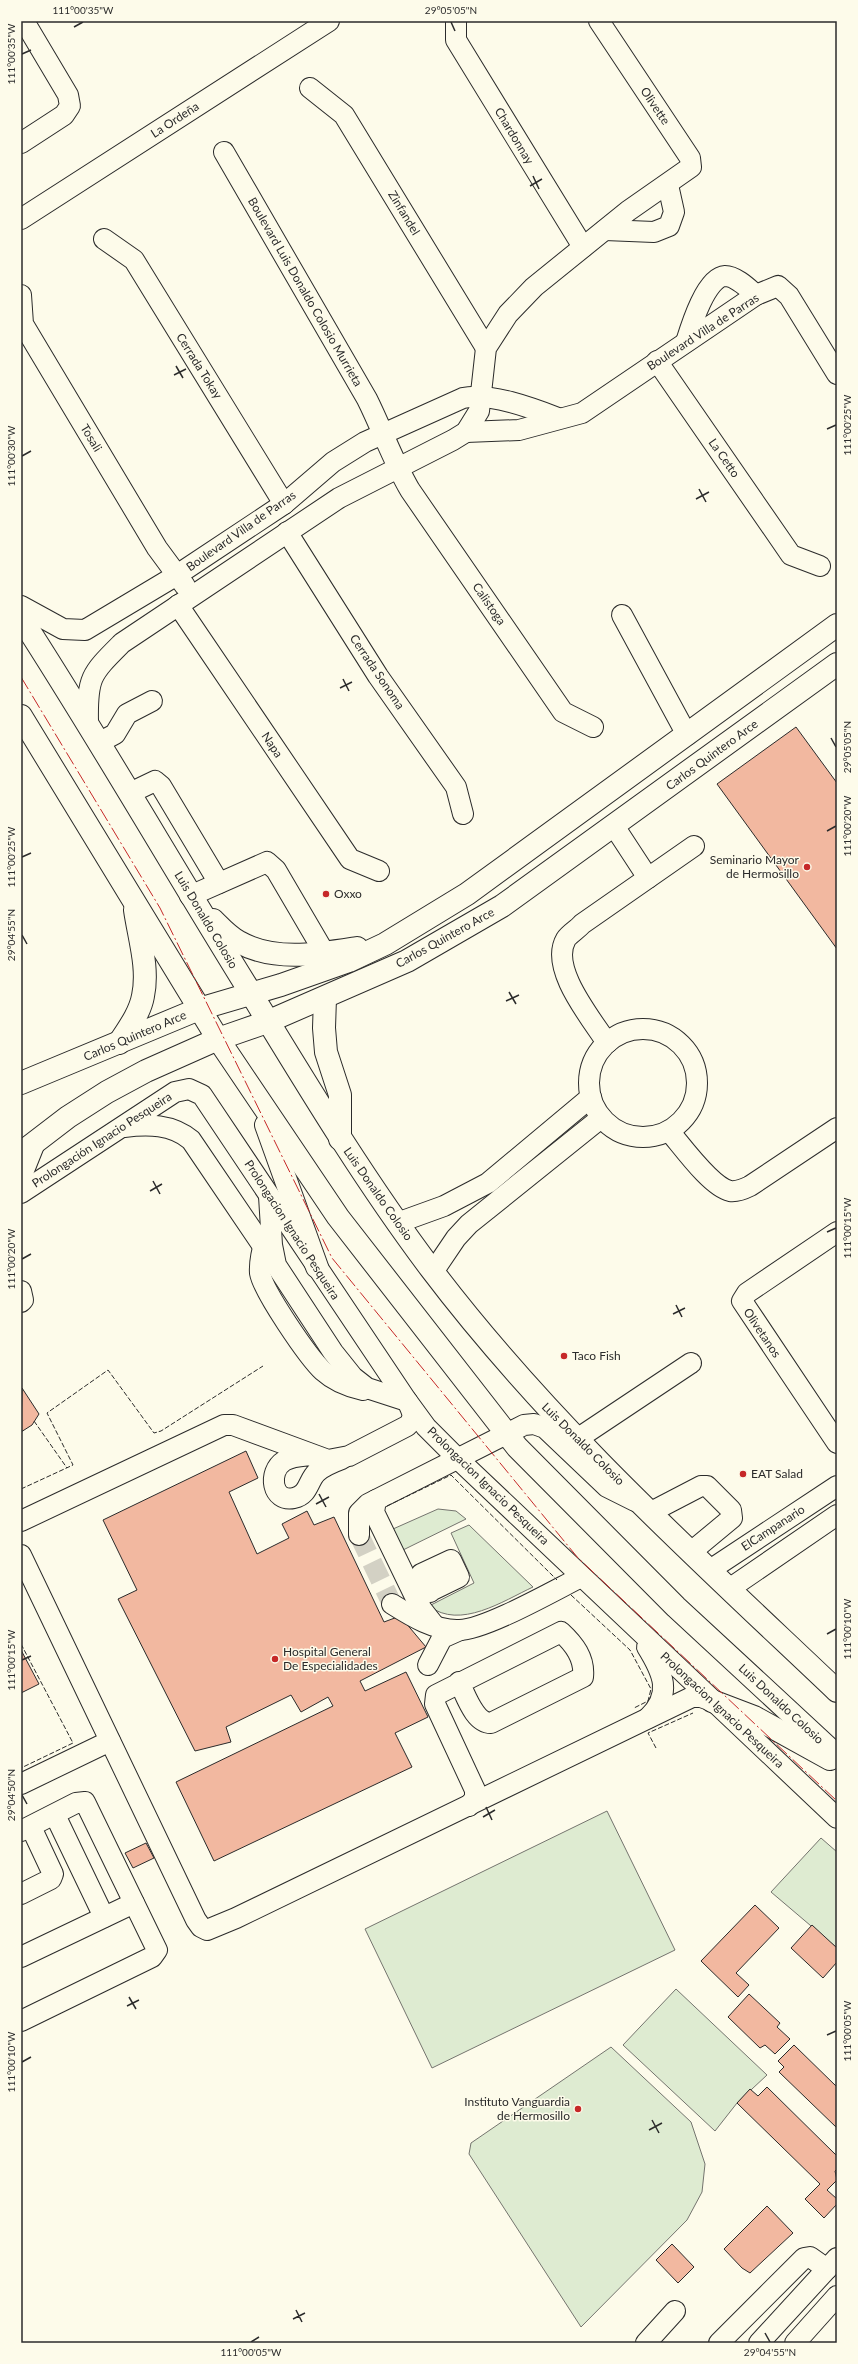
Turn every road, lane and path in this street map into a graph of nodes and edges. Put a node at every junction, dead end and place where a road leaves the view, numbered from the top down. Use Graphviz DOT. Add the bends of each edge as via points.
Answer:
graph roads {
  1 [pos="24,21"];
  2 [pos="329,21"];
  3 [pos="456,21"];
  4 [pos="599,21"];
  5 [pos="310,88"];
  6 [pos="21,143"];
  7 [pos="224,152"];
  8 [pos="668,185"];
  9 [pos="21,219"];
  10 [pos="605,230"];
  11 [pos="104,239"];
  12 [pos="583,247"];
  13 [pos="21,295"];
  14 [pos="756,295"];
  15 [pos="686,342"];
  16 [pos="486,348"];
  17 [pos="657,361"];
  18 [pos="837,374"];
  19 [pos="482,396"];
  20 [pos="558,418"];
  21 [pos="466,432"];
  22 [pos="384,433"];
  23 [pos="397,467"];
  24 [pos="284,504"];
  25 [pos="287,532"];
  26 [pos="820,566"];
  27 [pos="177,575"];
  28 [pos="185,600"];
  29 [pos="21,606"];
  30 [pos="622,615"];
  31 [pos="21,618"];
  32 [pos="837,625"];
  33 [pos="837,664"];
  34 [pos="152,701"];
  35 [pos="21,716"];
  36 [pos="763,718"];
  37 [pos="88,722"];
  38 [pos="593,727"];
  39 [pos="687,735"];
  40 [pos="100,742"];
  41 [pos="672,784"];
  42 [pos="130,792"];
  43 [pos="463,814"];
  44 [pos="614,826"];
  45 [pos="694,846"];
  46 [pos="379,871"];
  47 [pos="648,878"];
  48 [pos="219,883"];
  49 [pos="192,898"];
  50 [pos="133,899"];
  51 [pos="385,944"];
  52 [pos="324,952"];
  53 [pos="251,994"];
  54 [pos="325,998"];
  55 [pos="200,1009"];
  56 [pos="267,1022"];
  57 [pos="218,1039"];
  58 [pos="119,1043"];
  59 [pos="607,1043"];
  60 [pos="21,1083"];
  61 [pos="254,1090"];
  62 [pos="591,1097"];
  63 [pos="206,1098"];
  64 [pos="601,1118"];
  65 [pos="124,1127"];
  66 [pos="837,1128"];
  67 [pos="669,1131"];
  68 [pos="340,1139"];
  69 [pos="27,1149"];
  70 [pos="21,1175"];
  71 [pos="488,1183"];
  72 [pos="21,1193"];
  73 [pos="268,1193"];
  74 [pos="500,1200"];
  75 [pos="271,1220"];
  76 [pos="398,1222"];
  77 [pos="837,1232"];
  78 [pos="263,1248"];
  79 [pos="276,1265"];
  80 [pos="317,1268"];
  81 [pos="433,1272"];
  82 [pos="21,1291"];
  83 [pos="21,1302"];
  84 [pos="691,1363"];
  85 [pos="381,1394"];
  86 [pos="407,1401"];
  87 [pos="506,1432"];
  88 [pos="577,1439"];
  89 [pos="837,1443"];
  90 [pos="304,1453"];
  91 [pos="342,1459"];
  92 [pos="458,1459"];
  93 [pos="313,1477"];
  94 [pos="837,1486"];
  95 [pos="376,1500"];
  96 [pos="648,1509"];
  97 [pos="837,1515"];
  98 [pos="21,1521"];
  99 [pos="359,1535"];
  100 [pos="691,1552"];
  101 [pos="21,1555"];
  102 [pos="710,1570"];
  103 [pos="581,1577"];
  104 [pos="730,1589"];
  105 [pos="392,1604"];
  106 [pos="434,1625"];
  107 [pos="460,1630"];
  108 [pos="637,1630"];
  109 [pos="428,1665"];
  110 [pos="459,1682"];
  111 [pos="837,1691"];
  112 [pos="712,1700"];
  113 [pos="646,1719"];
  114 [pos="110,1741"];
  115 [pos="837,1756"];
  116 [pos="837,1762"];
  117 [pos="21,1784"];
  118 [pos="478,1797"];
  119 [pos="55,1815"];
  120 [pos="837,1818"];
  121 [pos="26,1829"];
  122 [pos="21,1894"];
  123 [pos="134,1903"];
  124 [pos="104,1917"];
  125 [pos="21,1957"];
  126 [pos="21,2021"];
  127 [pos="832,2264"];
  128 [pos="837,2296"];
  129 [pos="676,2311"];
  130 [pos="646,2343"];
  131 [pos="719,2343"];
  132 [pos="759,2343"];
  133 [pos="796,2343"];
  1 -- 6 [label="street" via="68,95 70,106 64,116"];
  2 -- 9 [label="street, La Ordeña"];
  3 -- 12 [label="street, Chardonnay" via="456,40"];
  4 -- 8 [label="street, Olivette" via="690,158 692,167"];
  5 -- 16 [label="street, Zinfandel" via="344,115"];
  7 -- 22 [label="street, Boulevard Luis Donaldo Colosio Murrieta" via="367,399"];
  8 -- 10 [label="street, Boulevard Villa de Parras" via="628,211"];
  8 -- 10 [label="street" via="674,212 669,226 654,232"];
  10 -- 12 [label="street, Boulevard Villa de Parras"];
  11 -- 24 [label="street, Cerrada Tokay" via="134,260"];
  12 -- 16 [label="street, Boulevard Villa de Parras" via="534,287 508,314"];
  13 -- 27 [label="street, Tosali" via="23,324 157,548"];
  14 -- 15 [label="street, Boulevard Villa de Parras"];
  14 -- 15 [label="street" via="734,279 726,276 719,278 706,292"];
  14 -- 18 [label="street, Boulevard Villa de Parras" via="778,286 784,290"];
  15 -- 17 [label="street, Boulevard Villa de Parras"];
  16 -- 19 [label="street, Boulevard Villa de Parras"];
  17 -- 20 [label="street, Boulevard Villa de Parras" via="593,407 582,413"];
  17 -- 26 [label="street, La Cetto" via="791,555"];
  19 -- 20 [label="street, Boulevard Villa de Parras"];
  19 -- 21 [label="street, Boulevard Villa de Parras" via="479,411"];
  19 -- 22 [label="street, Boulevard Villa de Parras" via="462,398"];
  20 -- 21 [label="street, Boulevard Villa de Parras" via="519,430"];
  21 -- 23 [label="street, Boulevard Villa de Parras"];
  22 -- 23 [label="street, Boulevard Luis Donaldo Colosio Murrieta"];
  22 -- 24 [label="street, Boulevard Villa de Parras" via="333,462"];
  23 -- 25 [label="street, Boulevard Villa de Parras" via="339,498"];
  23 -- 38 [label="street, Calistoga" via="410,490 563,712"];
  24 -- 27 [label="street, Boulevard Villa de Parras"];
  25 -- 28 [label="street, Boulevard Villa de Parras"];
  25 -- 43 [label="street, Cerrada Sonoma" via="378,676 456,787"];
  27 -- 28 [label="street, Tosali"];
  27 -- 29 [label="street, Boulevard Villa de Parras" via="85,630 63,629"];
  28 -- 37 [label="street, Boulevard Villa de Parras" via="122,643 95,670 88,696"];
  28 -- 46 [label="street, Napa" via="350,859"];
  30 -- 39 [label="street"];
  31 -- 37 [label="main road, Luis Donaldo Colosio"];
  32 -- 39 [label="main road, Carlos Quintero Arce"];
  33 -- 36 [label="main road, Carlos Quintero Arce"];
  34 -- 40 [label="street" via="127,714 115,734"];
  35 -- 50 [label="main road, Luis Donaldo Colosio"];
  36 -- 39 [label="main road" via="722,730"];
  36 -- 41 [label="main road, Carlos Quintero Arce"];
  37 -- 40 [label="main road, Luis Donaldo Colosio"];
  39 -- 41 [label="main road" via="680,768"];
  39 -- 51 [label="main road, Carlos Quintero Arce" via="467,894"];
  40 -- 42 [label="main road, Luis Donaldo Colosio"];
  41 -- 44 [label="main road, Carlos Quintero Arce"];
  42 -- 48 [label="street" via="155,781 161,786"];
  42 -- 49 [label="main road, Luis Donaldo Colosio"];
  44 -- 47 [label="street"];
  44 -- 54 [label="main road, Carlos Quintero Arce" via="502,906 407,961"];
  45 -- 47 [label="street"];
  47 -- 59 [label="street" via="582,924 566,939 561,958 566,977"];
  48 -- 49 [label="street"];
  48 -- 52 [label="street" via="267,862 276,870"];
  49 -- 52 [label="main road" via="239,942 261,951 285,955"];
  49 -- 53 [label="main road, Luis Donaldo Colosio"];
  50 -- 55 [label="main road, Luis Donaldo Colosio"];
  50 -- 58 [label="main road" via="146,972 143,997 135,1018"];
  51 -- 52 [label="main road"];
  51 -- 53 [label="main road, Carlos Quintero Arce" via="349,961"];
  53 -- 55 [label="main road, Carlos Quintero Arce"];
  53 -- 56 [label="main road, Luis Donaldo Colosio"];
  54 -- 56 [label="main road, Carlos Quintero Arce"];
  54 -- 68 [label="main road" via="326,1052 340,1095"];
  55 -- 57 [label="main road, Luis Donaldo Colosio"];
  55 -- 58 [label="main road, Carlos Quintero Arce"];
  56 -- 57 [label="main road, Carlos Quintero Arce"];
  56 -- 68 [label="main road, Luis Donaldo Colosio"];
  57 -- 61 [label="main road, Luis Donaldo Colosio"];
  57 -- 69 [label="main road, Carlos Quintero Arce" via="146,1071 107,1092 68,1117"];
  58 -- 60 [label="main road, Carlos Quintero Arce"];
  59 -- 62 [label="street" via="595,1058 589,1077"];
  59 -- 67 [label="street" via="620,1034 647,1030 668,1036 681,1045 691,1059 696,1075 692,1107 682,1121"];
  61 -- 80 [label="main road"];
  61 -- 87 [label="main road, Luis Donaldo Colosio" via="338,1217"];
  62 -- 64 [label="street"];
  62 -- 71 [label="street"];
  63 -- 65 [label="street, Prolongación Ignacio Pesqueira" via="195,1090 180,1090"];
  63 -- 73 [label="street, Prolongacion Ignacio Pesqueira"];
  64 -- 67 [label="street" via="612,1128 633,1136 655,1136"];
  64 -- 74 [label="street"];
  65 -- 72 [label="street, Prolongación Ignacio Pesqueira"];
  65 -- 78 [label="street" via="139,1125 169,1128 191,1140"];
  66 -- 67 [label="street" via="750,1186 734,1191 718,1186"];
  68 -- 76 [label="main road, Luis Donaldo Colosio"];
  69 -- 70 [label="main road"];
  71 -- 74 [label="street"];
  71 -- 76 [label="street" via="444,1206"];
  73 -- 75 [label="street"];
  73 -- 80 [label="street, Prolongacion Ignacio Pesqueira"];
  74 -- 81 [label="street" via="469,1224"];
  75 -- 78 [label="street"];
  75 -- 79 [label="street"];
  76 -- 81 [label="main road, Luis Donaldo Colosio"];
  77 -- 89 [label="street, Olivetanos" via="747,1293 742,1301"];
  78 -- 79 [label="street"];
  78 -- 85 [label="street" via="260,1273 265,1285 312,1358 322,1370 347,1386"];
  79 -- 85 [label="street" via="333,1352 353,1377 367,1388"];
  80 -- 86 [label="street, Prolongacion Ignacio Pesqueira"];
  81 -- 88 [label="main road, Luis Donaldo Colosio" via="543,1405"];
  82 -- 83 [label="street"];
  84 -- 88 [label="street"];
  85 -- 86 [label="street"];
  86 -- 91 [label="street" via="413,1416 407,1426"];
  86 -- 92 [label="street, Prolongacion Ignacio Pesqueira" via="426,1427"];
  87 -- 92 [label="street"];
  87 -- 96 [label="street" via="524,1425 534,1424 545,1428 607,1487"];
  87 -- 115 [label="main road, Luis Donaldo Colosio" via="517,1447 676,1607"];
  88 -- 96 [label="main road, Luis Donaldo Colosio"];
  90 -- 91 [label="street" via="328,1460"];
  90 -- 93 [label="street"];
  90 -- 93 [label="street" via="284,1461 276,1469 273,1478 275,1489 282,1496 293,1499 303,1494"];
  90 -- 98 [label="street" via="233,1425 224,1425"];
  91 -- 93 [label="street" via="317,1472"];
  92 -- 95 [label="street"];
  92 -- 103 [label="street, Prolongacion Ignacio Pesqueira"];
  94 -- 102 [label="street, ElCampanario"];
  95 -- 99 [label="street" via="359,1513"];
  95 -- 106 [label="street" via="374,1512 423,1595 425,1615"];
  96 -- 100 [label="main road, Luis Donaldo Colosio"];
  96 -- 100 [label="street" via="700,1486 707,1486 731,1510 732,1518"];
  97 -- 104 [label="street, ElCampanario"];
  100 -- 102 [label="main road, Luis Donaldo Colosio"];
  101 -- 114 [label="street"];
  102 -- 104 [label="main road, Luis Donaldo Colosio"];
  103 -- 107 [label="street" via="490,1622"];
  103 -- 108 [label="street, Prolongacion Ignacio Pesqueira"];
  104 -- 111 [label="main road, Luis Donaldo Colosio"];
  105 -- 106 [label="street" via="407,1614"];
  106 -- 107 [label="street"];
  107 -- 109 [label="street" via="442,1638"];
  108 -- 112 [label="street, Prolongacion Ignacio Pesqueira"];
  108 -- 113 [label="street" via="657,1663 664,1693 661,1703"];
  110 -- 110 [label="street" via="561,1632 575,1646 584,1669 583,1677 491,1723 479,1719"];
  110 -- 118 [label="street" via="436,1695 435,1704"];
  112 -- 113 [label="street" via="692,1697"];
  112 -- 116 [label="main road" via="754,1717 808,1749"];
  112 -- 120 [label="street, Prolongacion Ignacio Pesqueira"];
  113 -- 118 [label="street"];
  114 -- 117 [label="street"];
  114 -- 118 [label="street" via="196,1920 207,1930 236,1918"];
  119 -- 121 [label="street"];
  119 -- 123 [label="street" via="80,1802 88,1806"];
  119 -- 124 [label="street"];
  121 -- 122 [label="street" via="53,1874 50,1879"];
  123 -- 124 [label="street"];
  123 -- 126 [label="street" via="157,1947 156,1953"];
  124 -- 125 [label="street"];
  127 -- 131 [label="street" via="810,2257 804,2258"];
  127 -- 132 [label="street"];
  128 -- 133 [label="street"];
  129 -- 130 [label="street"];
}
